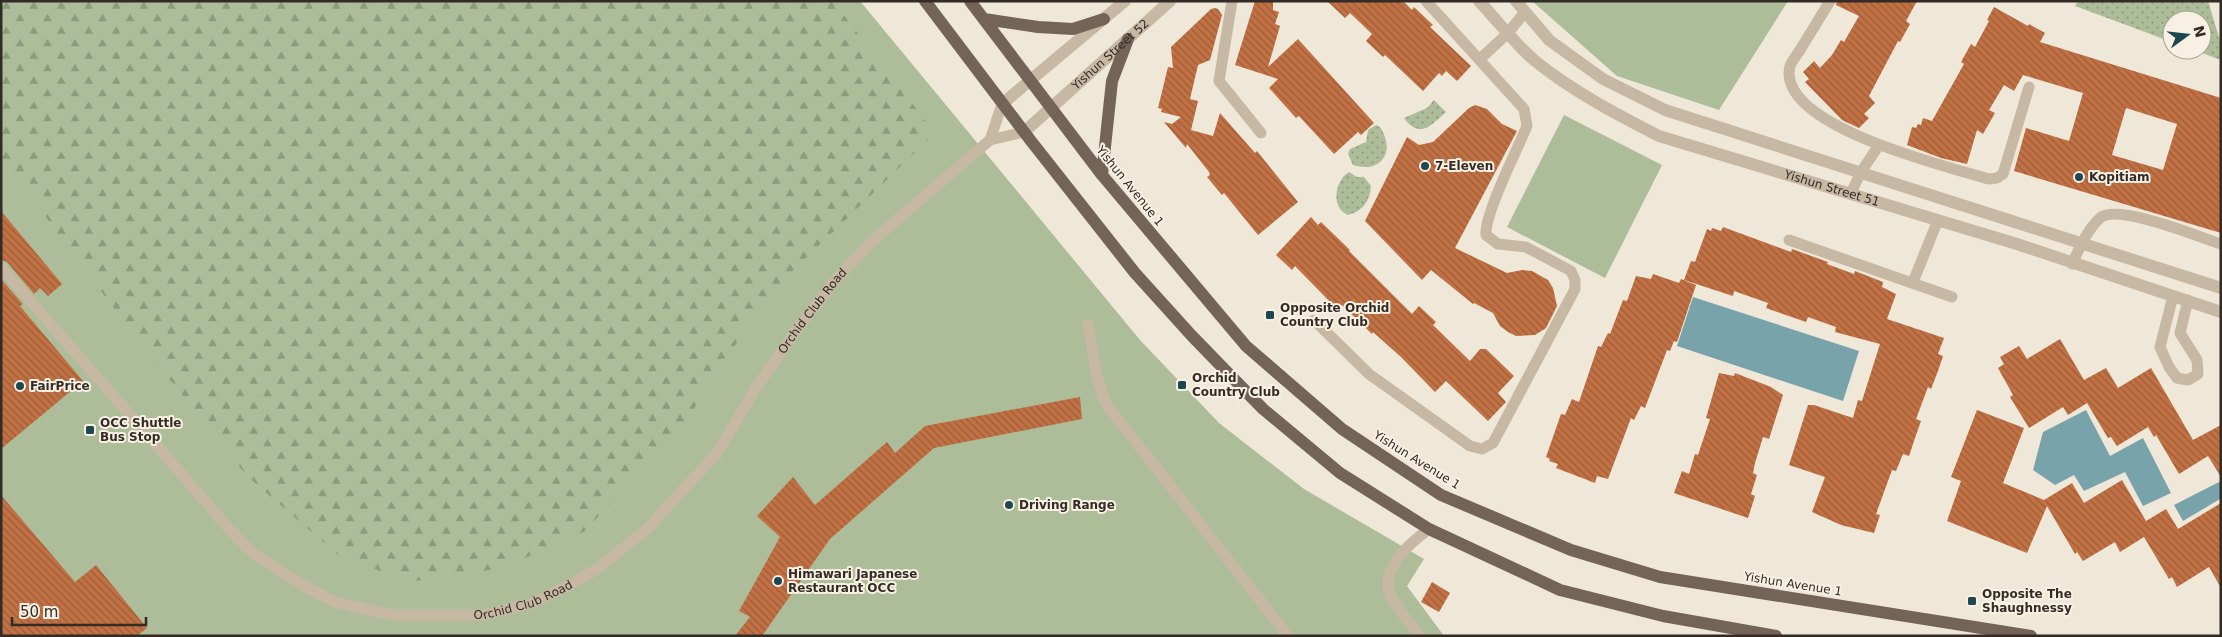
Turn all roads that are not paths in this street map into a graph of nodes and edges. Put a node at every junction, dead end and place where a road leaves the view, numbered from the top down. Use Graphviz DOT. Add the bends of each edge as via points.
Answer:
graph roads {
  1 [pos="925,1"];
  2 [pos="970,1"];
  3 [pos="1125,1"];
  4 [pos="1170,1"];
  5 [pos="1232,1"];
  6 [pos="1426,1"];
  7 [pos="1479,1"];
  8 [pos="1516,1"];
  9 [pos="1830,1"];
  10 [pos="1525,12"];
  11 [pos="984,19"];
  12 [pos="1104,20"];
  13 [pos="1508,32"];
  14 [pos="1128,39"];
  15 [pos="1480,59"];
  16 [pos="1031,81"];
  17 [pos="2029,87"];
  18 [pos="1002,104"];
  19 [pos="1051,109"];
  20 [pos="1024,132"];
  21 [pos="1261,133"];
  22 [pos="990,140"];
  23 [pos="1879,145"];
  24 [pos="1861,172"];
  25 [pos="1102,175"];
  26 [pos="1851,193"];
  27 [pos="1946,200"];
  28 [pos="1938,220"];
  29 [pos="1789,240"];
  30 [pos="2082,243"];
  31 [pos="2221,244"];
  32 [pos="2072,264"];
  33 [pos="1,267"];
  34 [pos="1913,282"];
  35 [pos="2221,288"];
  36 [pos="2173,296"];
  37 [pos="1952,297"];
  38 [pos="2188,300"];
  39 [pos="2221,312"];
  40 [pos="1314,320"];
  41 [pos="1088,324"];
  42 [pos="1429,529"];
  43 [pos="1288,636"];
  44 [pos="1420,636"];
  45 [pos="1776,636"];
  46 [pos="2031,636"];
  1 -- 18 [label="main road"];
  2 -- 11 [label="main road, Yishun Avenue 1"];
  3 -- 12 [label="street"];
  4 -- 14 [label="street, Yishun Street 52"];
  5 -- 21 [label="lane" via="1219,81"];
  6 -- 15 [label="lane"];
  7 -- 13 [label="street, Yishun Street 51"];
  8 -- 10 [label="street, Yishun Street 51"];
  9 -- 23 [label="lane" via="1790,66 1792,88 1828,122"];
  10 -- 13 [label="lane"];
  10 -- 24 [label="street, Yishun Street 51" via="1549,40 1603,79 1665,110"];
  11 -- 12 [label="main road" via="1073,29"];
  11 -- 16 [label="main road, Yishun Avenue 1"];
  12 -- 16 [label="street"];
  13 -- 15 [label="lane"];
  13 -- 26 [label="street, Yishun Street 51" via="1533,59 1564,83 1659,136"];
  14 -- 19 [label="street, Yishun Street 52"];
  14 -- 25 [label="main road" via="1112,81"];
  15 -- 40 [label="lane" via="1524,109 1528,119 1528,126 1490,212 1486,235 1498,244 1526,247 1571,271 1575,280 1575,289 1493,443 1482,449 1470,446 1369,374"];
  16 -- 18 [label="street"];
  16 -- 19 [label="main road, Yishun Avenue 1"];
  17 -- 23 [label="lane" via="2002,174 1997,178 1989,179"];
  18 -- 20 [label="main road"];
  18 -- 22 [label="lane"];
  19 -- 20 [label="street, Orchid Club Road"];
  19 -- 25 [label="main road, Yishun Avenue 1"];
  20 -- 22 [label="lane, Orchid Club Road"];
  20 -- 42 [label="main road" via="1135,273 1263,409 1340,473"];
  22 -- 33 [label="lane, Orchid Club Road" via="871,242 838,277 756,388 717,453 647,529 597,569 566,587 532,603 485,615 393,615 337,603 254,554"];
  23 -- 24 [label="lane"];
  24 -- 26 [label="lane"];
  24 -- 27 [label="street, Yishun Street 51"];
  25 -- 46 [label="main road, Yishun Avenue 1" via="1246,346 1342,429 1441,495 1571,550 1660,577"];
  26 -- 28 [label="street, Yishun Street 51"];
  27 -- 28 [label="street"];
  27 -- 30 [label="street, Yishun Street 51"];
  28 -- 32 [label="street, Yishun Street 51"];
  28 -- 34 [label="lane"];
  29 -- 34 [label="lane"];
  30 -- 31 [label="lane" via="2101,217 2112,213"];
  30 -- 32 [label="lane"];
  30 -- 35 [label="street, Yishun Street 51"];
  32 -- 36 [label="street, Yishun Street 51"];
  34 -- 37 [label="lane"];
  36 -- 38 [label="street, Yishun Street 51"];
  36 -- 38 [label="lane" via="2160,347 2177,378 2188,380 2198,374 2197,360 2180,333"];
  38 -- 39 [label="street, Yishun Street 51"];
  41 -- 43 [label="lane" via="1106,404"];
  42 -- 44 [label="lane" via="1399,556 1388,588 1394,602"];
  42 -- 45 [label="main road" via="1560,590 1663,616"];
}
